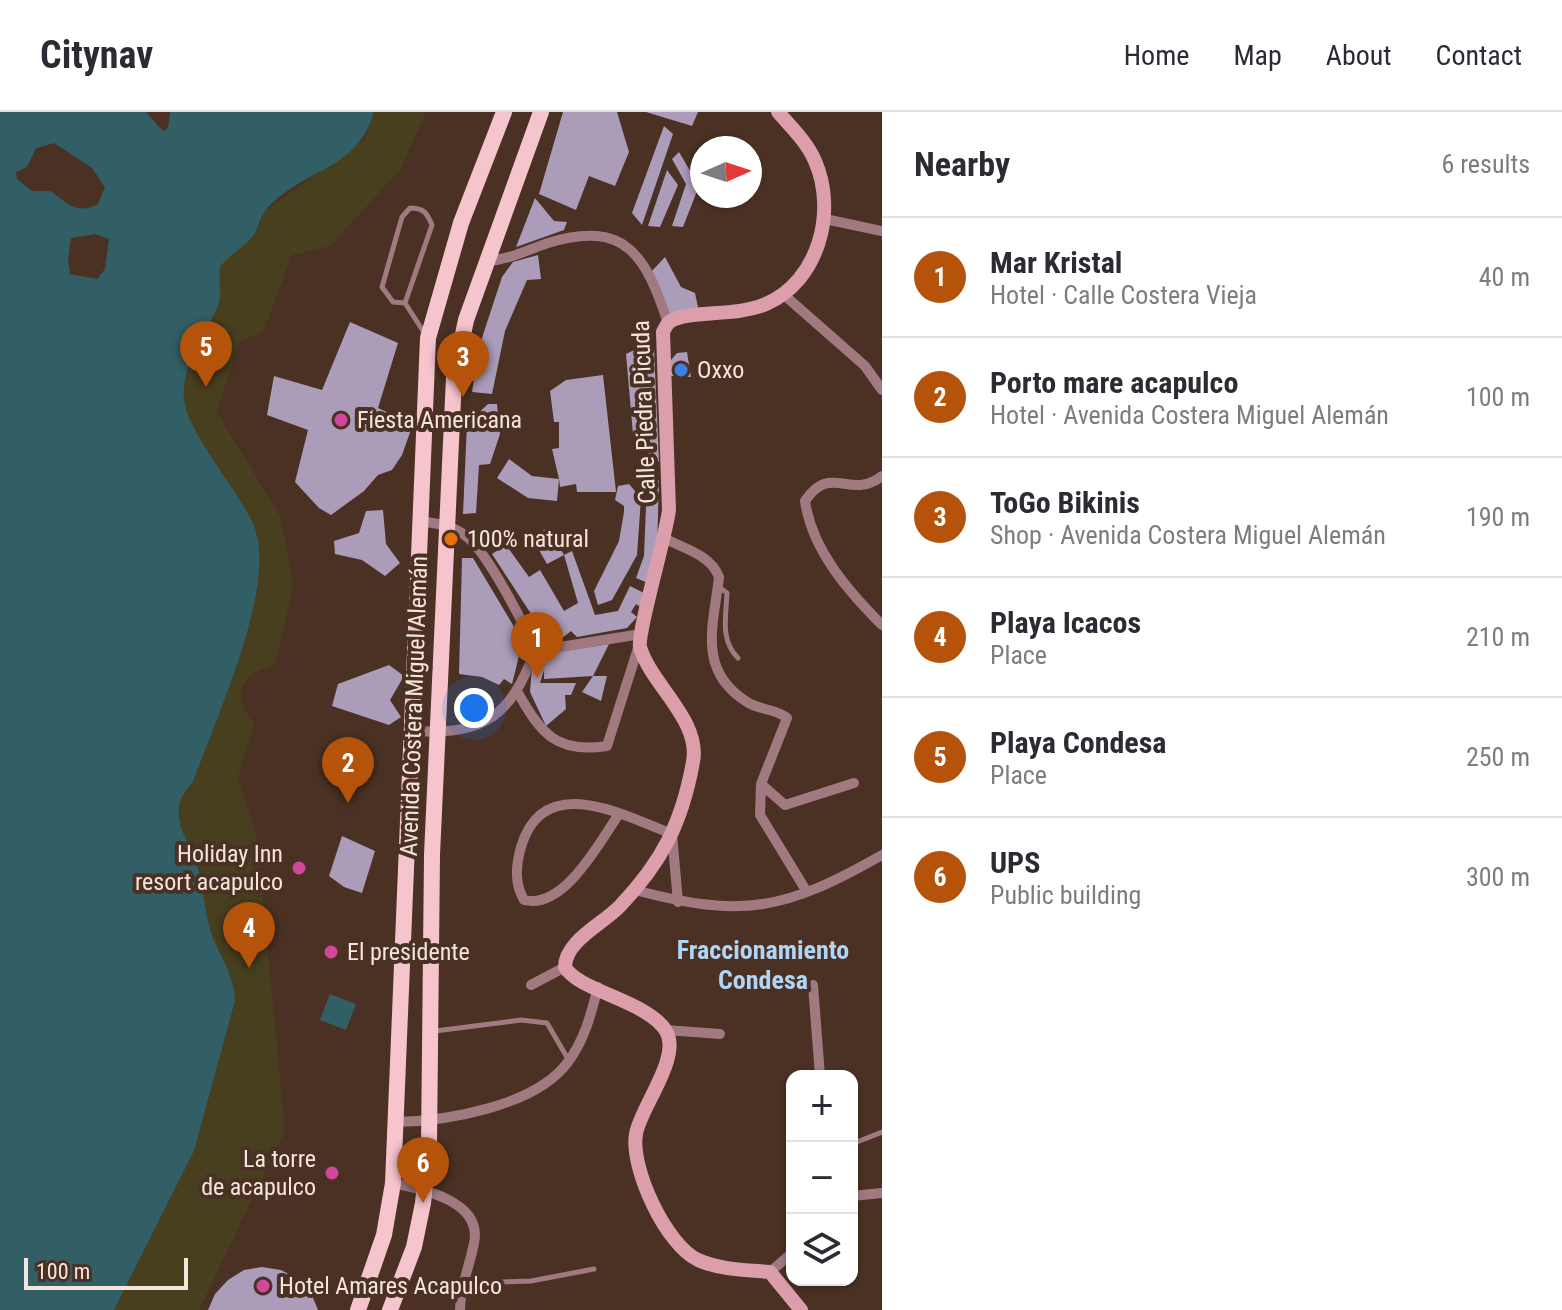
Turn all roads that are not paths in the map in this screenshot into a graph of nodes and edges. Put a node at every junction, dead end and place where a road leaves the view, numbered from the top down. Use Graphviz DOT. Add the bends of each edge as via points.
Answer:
graph roads {
  1 [pos="504,112"];
  2 [pos="541,112"];
  3 [pos="778,112"];
  4 [pos="825,219"];
  5 [pos="882,231"];
  6 [pos="488,261"];
  7 [pos="783,294"];
  8 [pos="405,303"];
  9 [pos="668,323"];
  10 [pos="428,338"];
  11 [pos="882,390"];
  12 [pos="882,476"];
  13 [pos="418,521"];
  14 [pos="445,525"];
  15 [pos="666,539"];
  16 [pos="718,586"];
  17 [pos="882,625"];
  18 [pos="640,639"];
  19 [pos="535,651"];
  20 [pos="738,658"];
  21 [pos="518,693"];
  22 [pos="414,731"];
  23 [pos="441,733"];
  24 [pos="854,783"];
  25 [pos="760,790"];
  26 [pos="619,814"];
  27 [pos="672,834"];
  28 [pos="882,855"];
  29 [pos="635,890"];
  30 [pos="807,892"];
  31 [pos="678,902"];
  32 [pos="565,967"];
  33 [pos="531,985"];
  34 [pos="813,985"];
  35 [pos="598,987"];
  36 [pos="666,1030"];
  37 [pos="430,1031"];
  38 [pos="720,1034"];
  39 [pos="569,1061"];
  40 [pos="820,1070"];
  41 [pos="428,1121"];
  42 [pos="396,1122"];
  43 [pos="882,1132"];
  44 [pos="857,1142"];
  45 [pos="393,1183"];
  46 [pos="424,1190"];
  47 [pos="882,1193"];
  48 [pos="858,1195"];
  49 [pos="786,1258"];
  50 [pos="594,1269"];
  51 [pos="770,1272"];
  52 [pos="464,1283"];
  53 [pos="358,1310"];
  54 [pos="390,1310"];
  55 [pos="460,1310"];
  56 [pos="801,1310"];
  1 -- 10 [label="main road, Avenida Costera Miguel Alemán" via="461,223"];
  2 -- 6 [label="main road, Avenida Costera Miguel Alemán"];
  3 -- 4 [label="main road" via="814,159"];
  4 -- 5 [label="street"];
  4 -- 7 [label="main road" via="811,261"];
  6 -- 9 [label="street, Calle Piedra Picuda" via="511,259 564,238 612,240 635,250 650,273"];
  6 -- 14 [label="main road, Avenida Costera Miguel Alemán" via="458,350"];
  7 -- 9 [label="main road" via="745,310"];
  7 -- 11 [label="street" via="865,366"];
  8 -- 8 [label="lane" via="393,302 382,287 402,217 410,208 420,208 432,225"];
  8 -- 10 [label="lane"];
  9 -- 15 [label="main road, Calle Piedra Picuda" via="663,332"];
  10 -- 13 [label="main road, Avenida Costera Miguel Alemán"];
  12 -- 17 [label="street" via="857,487 824,481 805,501 809,527 850,594"];
  13 -- 14 [label="street"];
  13 -- 22 [label="main road, Avenida Costera Miguel Alemán"];
  14 -- 19 [label="street" via="467,537 486,561"];
  14 -- 23 [label="main road, Avenida Costera Miguel Alemán"];
  15 -- 16 [label="street" via="707,559 716,568"];
  15 -- 18 [label="main road, Calle Piedra Picuda"];
  16 -- 20 [label="lane" via="727,593 728,648"];
  16 -- 25 [label="street" via="710,641 727,683 757,708 787,718"];
  18 -- 19 [label="street"];
  18 -- 21 [label="street, Calle Piedra Picuda" via="607,746 562,744 548,737"];
  18 -- 27 [label="main road" via="690,733 694,759"];
  19 -- 21 [label="street"];
  21 -- 23 [label="street" via="502,713"];
  22 -- 23 [label="street"];
  22 -- 42 [label="main road, Avenida Costera Miguel Alemán"];
  23 -- 37 [label="main road, Avenida Costera Miguel Alemán" via="432,855"];
  24 -- 25 [label="street" via="785,805"];
  25 -- 30 [label="street" via="760,815"];
  26 -- 26 [label="street" via="573,803 541,812 526,831 517,861 517,887 524,900 536,903 556,896"];
  26 -- 27 [label="street"];
  27 -- 29 [label="main road" via="660,861"];
  27 -- 31 [label="street"];
  28 -- 30 [label="street"];
  29 -- 31 [label="street"];
  29 -- 32 [label="main road" via="568,951"];
  30 -- 31 [label="street" via="783,902 723,908"];
  32 -- 33 [label="street"];
  32 -- 35 [label="main road" via="578,981"];
  34 -- 40 [label="street"];
  35 -- 36 [label="main road"];
  35 -- 39 [label="street" via="588,1026"];
  36 -- 38 [label="street"];
  36 -- 51 [label="main road" via="666,1063 636,1134 638,1168 649,1197 673,1238 696,1259 729,1269"];
  37 -- 39 [label="lane" via="521,1020 547,1023"];
  37 -- 41 [label="main road, Avenida Costera Miguel Alemán"];
  39 -- 41 [label="street" via="532,1089 497,1106"];
  41 -- 42 [label="street"];
  41 -- 46 [label="main road, Avenida Costera Miguel Alemán"];
  42 -- 45 [label="main road, Avenida Costera Miguel Alemán"];
  43 -- 44 [label="lane"];
  45 -- 46 [label="street"];
  45 -- 53 [label="main road, Avenida Costera Miguel Alemán" via="384,1235"];
  46 -- 52 [label="street" via="456,1205 474,1228"];
  46 -- 54 [label="main road, Avenida Costera Miguel Alemán" via="414,1247"];
  47 -- 48 [label="street"];
  49 -- 51 [label="street"];
  50 -- 52 [label="lane" via="531,1281"];
  51 -- 56 [label="main road"];
  52 -- 55 [label="street"];
}
